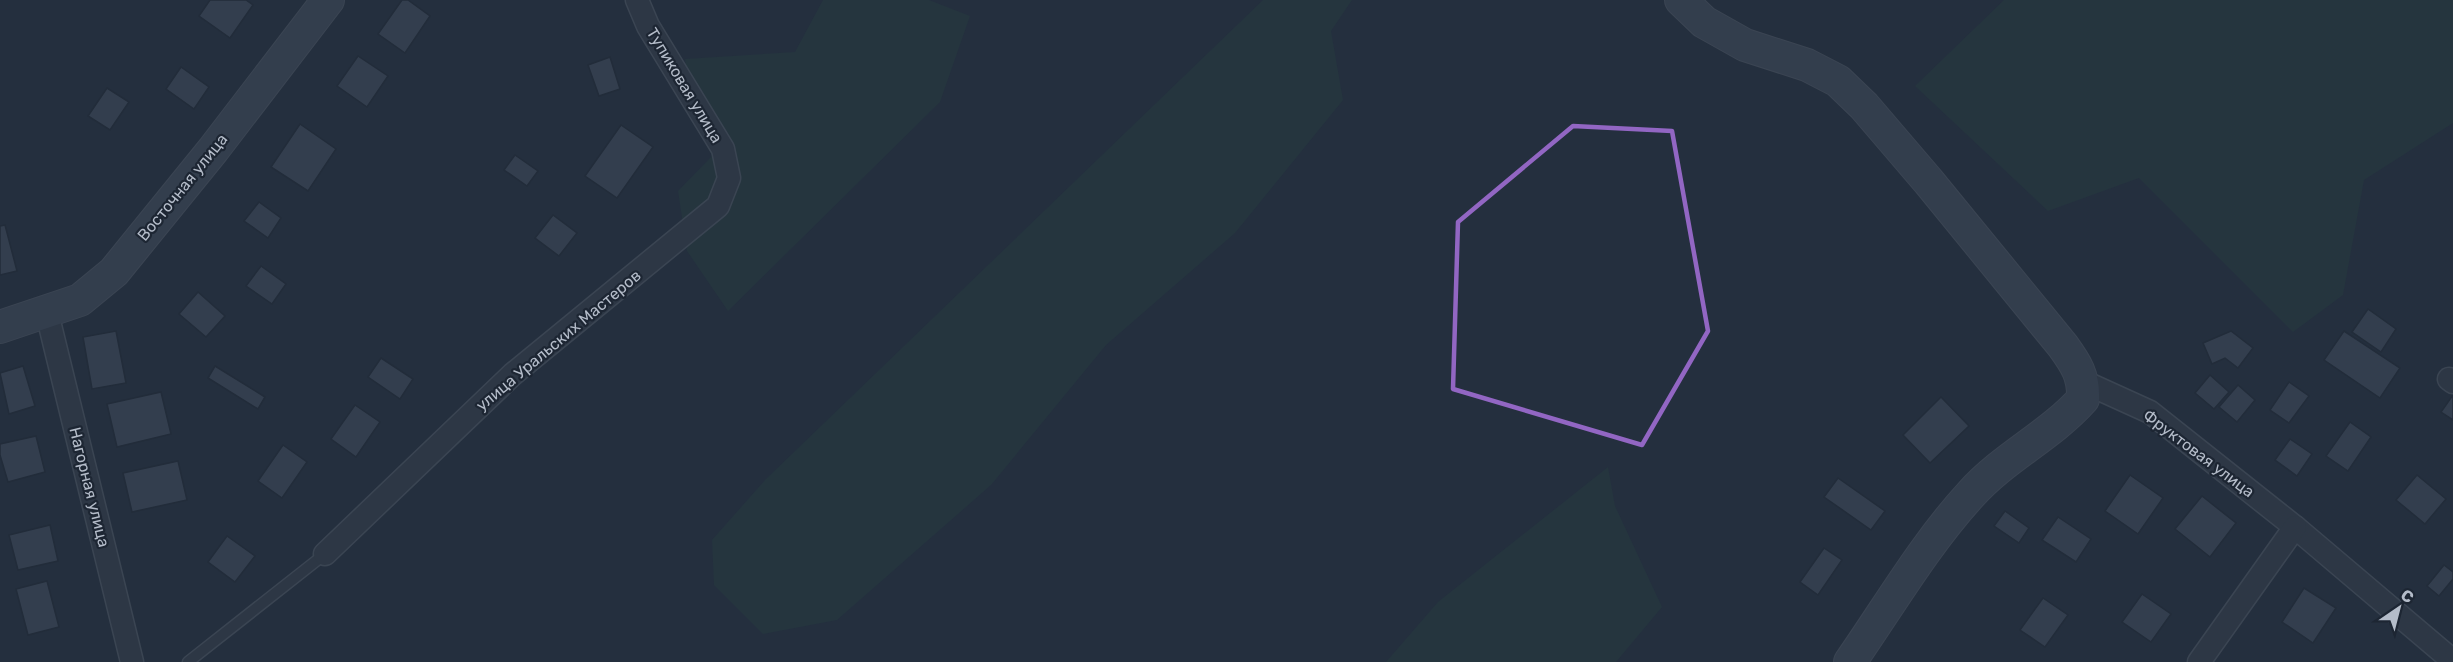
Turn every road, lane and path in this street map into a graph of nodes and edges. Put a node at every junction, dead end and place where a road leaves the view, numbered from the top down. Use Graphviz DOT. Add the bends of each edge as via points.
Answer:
graph roads {
  1 [pos="328,0"];
  2 [pos="637,0"];
  3 [pos="1681,0"];
  4 [pos="718,206"];
  5 [pos="47,313"];
  6 [pos="0,327"];
  7 [pos="2084,382"];
  8 [pos="2295,527"];
  9 [pos="325,554"];
  10 [pos="2453,661"];
  11 [pos="132,662"];
  12 [pos="188,662"];
  13 [pos="1850,662"];
  14 [pos="2199,662"];
  1 -- 5 [label="street, Восточная улица" via="114,272 80,300"];
  2 -- 4 [label="street, Тупиковая улица" via="648,26 723,149 729,178"];
  3 -- 7 [label="street" via="1704,22 1745,45 1807,64 1838,81 1929,182 2063,346 2079,367"];
  4 -- 9 [label="street, улица Уральских Мастеров" via="513,374"];
  5 -- 6 [label="street, Восточная улица"];
  5 -- 11 [label="street, Нагорная улица"];
  7 -- 8 [label="street, Фруктовая улица" via="2150,412"];
  7 -- 13 [label="street" via="2083,399 2066,418 1994,471 1964,502"];
  8 -- 10 [label="street, Фруктовая улица"];
  8 -- 14 [label="street"];
  9 -- 12 [label="lane"];
}
